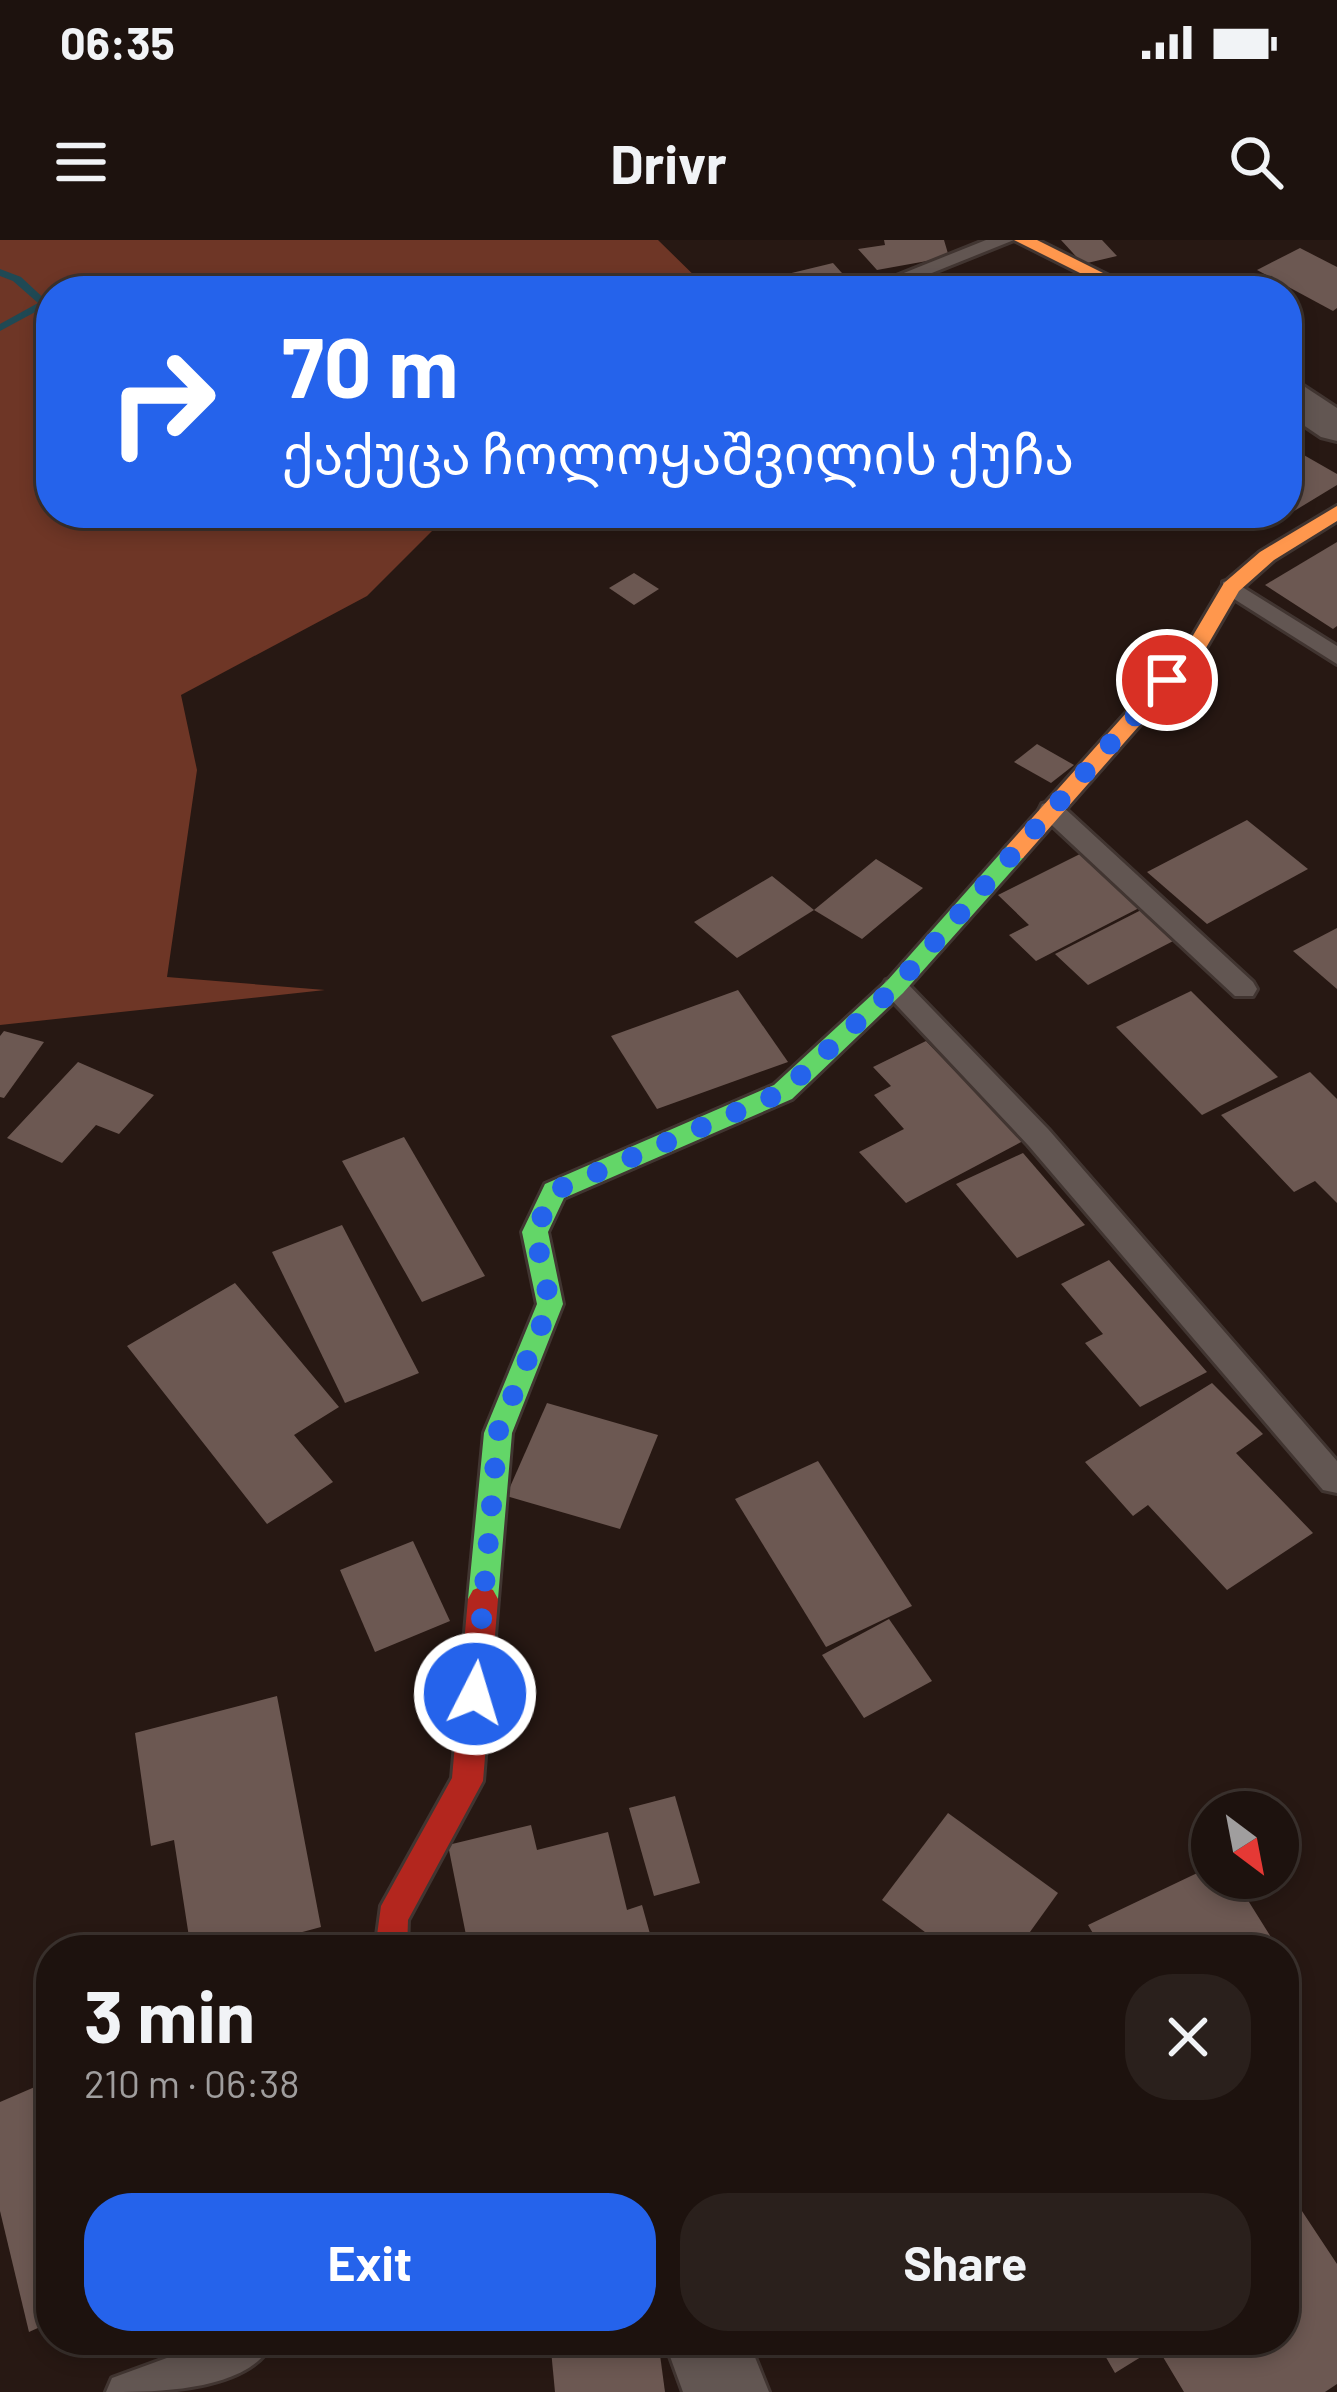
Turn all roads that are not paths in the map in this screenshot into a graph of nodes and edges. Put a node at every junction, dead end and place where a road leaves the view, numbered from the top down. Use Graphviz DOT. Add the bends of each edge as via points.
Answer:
graph roads {
  1 [pos="1004,240"];
  2 [pos="1023,240"];
  3 [pos="909,276"];
  4 [pos="1099,276"];
  5 [pos="1302,404"];
  6 [pos="1337,428"];
  7 [pos="1337,512"];
  8 [pos="1231,587"];
  9 [pos="1337,657"];
  10 [pos="1052,810"];
  11 [pos="895,987"];
  12 [pos="1244,989"];
  13 [pos="1334,1480"];
  14 [pos="391,1935"];
  15 [pos="230,2355"];
  16 [pos="712,2355"];
  17 [pos="126,2392"];
  18 [pos="726,2392"];
  1 -- 3 [label="lane"];
  2 -- 4 [label="street"];
  5 -- 6 [label="street"];
  7 -- 8 [label="street"];
  8 -- 9 [label="lane"];
  8 -- 10 [label="street" via="1196,648"];
  10 -- 11 [label="street"];
  10 -- 12 [label="lane"];
  11 -- 13 [label="lane" via="1038,1137"];
  11 -- 14 [label="street" via="783,1092 554,1191 535,1232 550,1304 498,1432 467,1781 392,1917"];
  15 -- 17 [label="lane"];
  16 -- 18 [label="street"];
}
